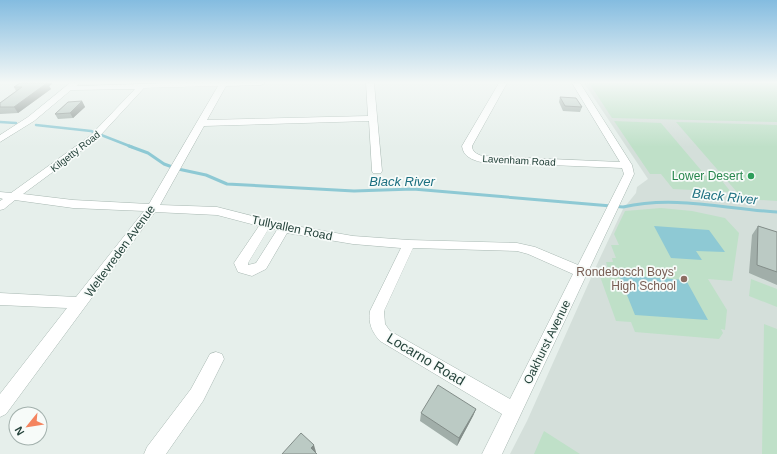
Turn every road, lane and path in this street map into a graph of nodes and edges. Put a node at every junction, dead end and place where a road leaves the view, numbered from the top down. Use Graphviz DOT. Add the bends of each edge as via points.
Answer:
graph roads {
  1 [pos="50,104"];
  2 [pos="126,104"];
  3 [pos="212,104"];
  4 [pos="372,104"];
  5 [pos="491,104"];
  6 [pos="589,104"];
  7 [pos="373,118"];
  8 [pos="201,123"];
  9 [pos="0,139"];
  10 [pos="627,165"];
  11 [pos="377,171"];
  12 [pos="0,195"];
  13 [pos="13,197"];
  14 [pos="0,206"];
  15 [pos="152,208"];
  16 [pos="266,224"];
  17 [pos="284,228"];
  18 [pos="409,244"];
  19 [pos="581,272"];
  20 [pos="0,299"];
  21 [pos="81,303"];
  22 [pos="216,359"];
  23 [pos="0,408"];
  24 [pos="513,411"];
  25 [pos="154,454"];
  26 [pos="492,454"];
  1 -- 9 [label="street" via="31,120"];
  2 -- 13 [label="street, Kilgetty Road" via="103,130"];
  3 -- 8 [label="street, Weltevreden Avenue"];
  4 -- 7 [label="street"];
  5 -- 10 [label="street, Lavenham Road" via="467,146 471,155 482,159"];
  6 -- 10 [label="street"];
  7 -- 8 [label="street"];
  7 -- 11 [label="street"];
  8 -- 15 [label="street, Weltevreden Avenue"];
  10 -- 19 [label="street, Oakhurst Avenue" via="628,179"];
  12 -- 13 [label="street, Tullyallen Road"];
  13 -- 14 [label="street, Kilgetty Road"];
  13 -- 15 [label="street, Tullyallen Road" via="73,204"];
  15 -- 16 [label="street, Tullyallen Road" via="216,211"];
  15 -- 21 [label="street, Weltevreden Avenue"];
  16 -- 17 [label="street, Tullyallen Road"];
  16 -- 17 [label="street" via="241,263 243,269 252,271 261,266"];
  17 -- 18 [label="street, Tullyallen Road" via="353,240"];
  18 -- 19 [label="street, Tullyallen Road" via="517,247 531,250"];
  18 -- 24 [label="street, Locarno Road" via="377,311 375,320 378,328 385,336"];
  19 -- 24 [label="street, Oakhurst Avenue"];
  20 -- 21 [label="street"];
  21 -- 23 [label="street, Weltevreden Avenue"];
  22 -- 25 [label="street" via="197,395"];
  24 -- 26 [label="street, Oakhurst Avenue"];
}
